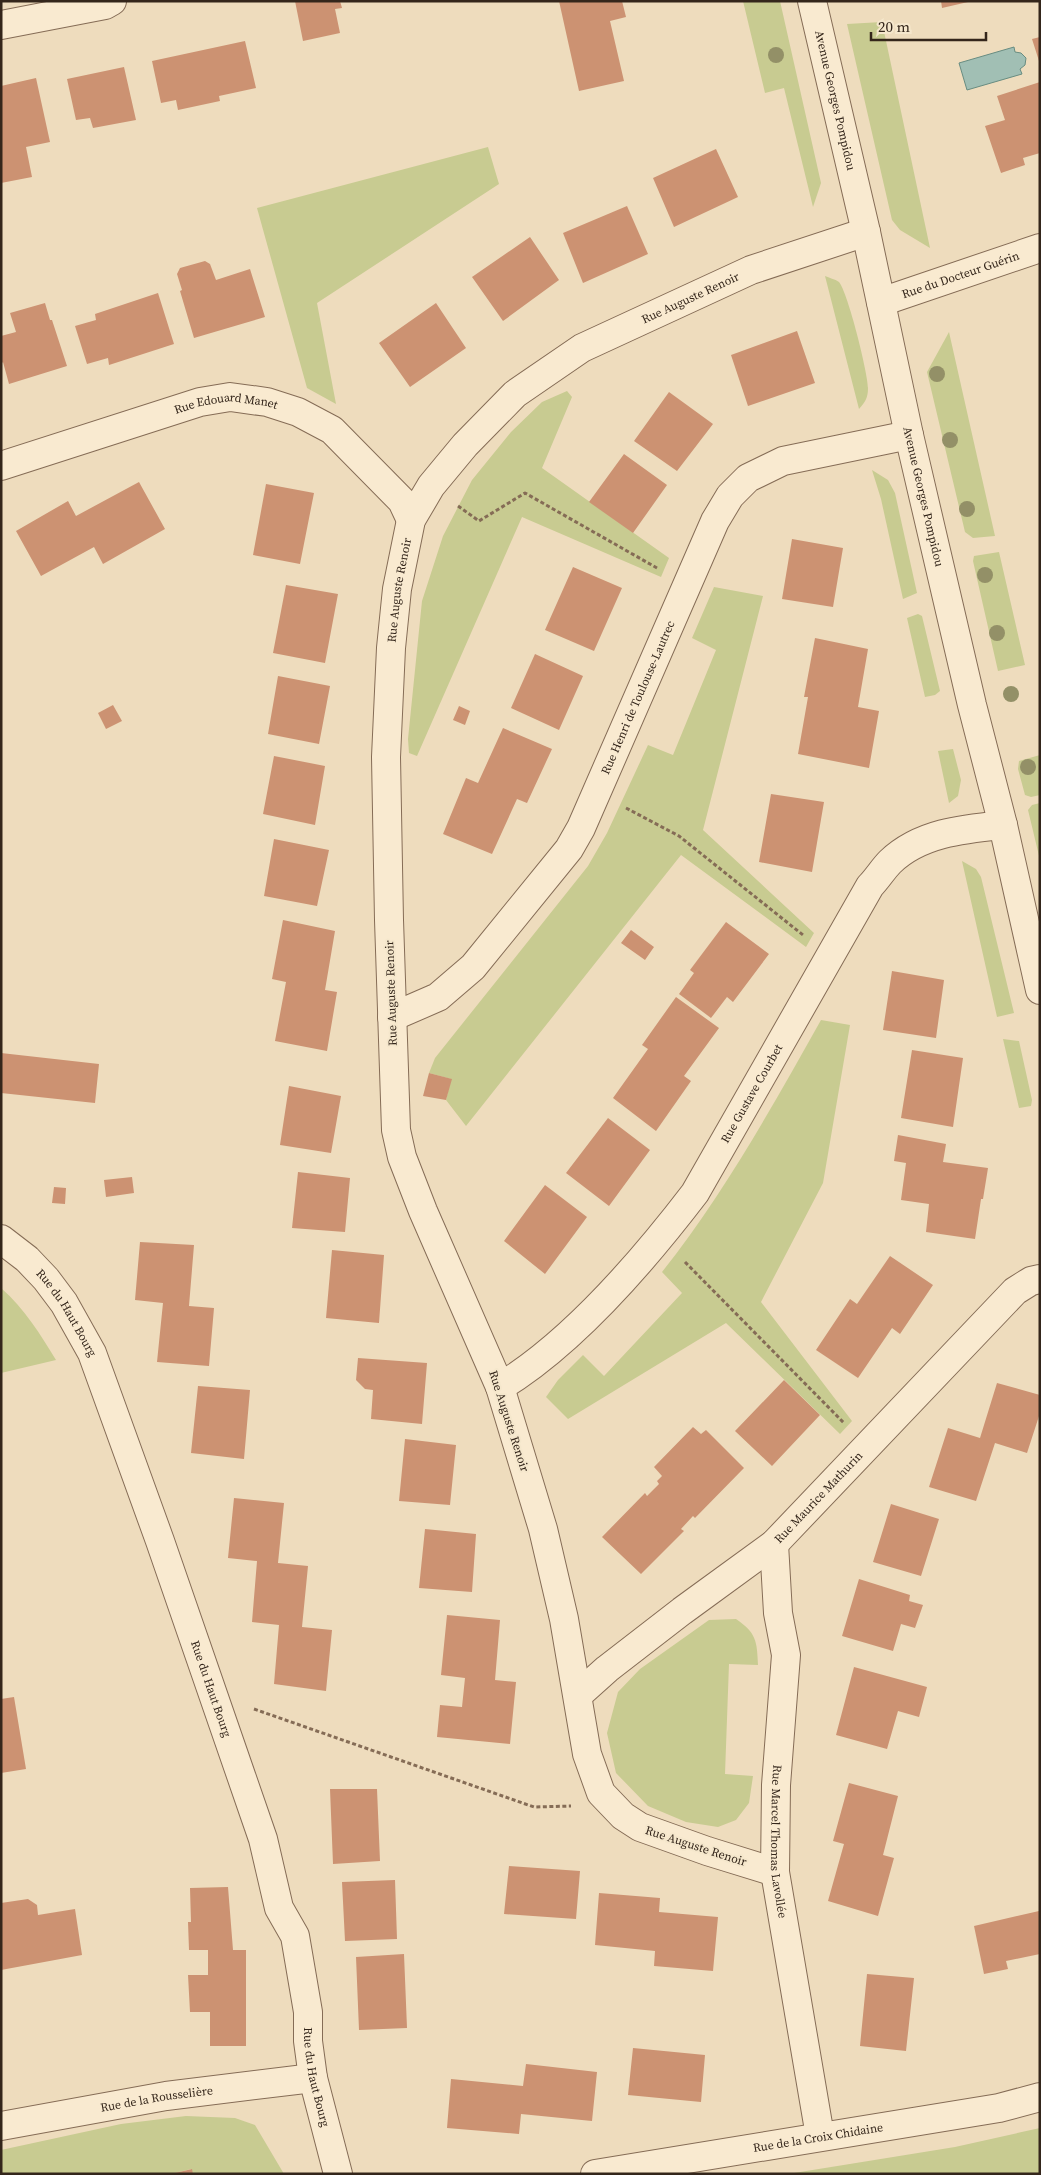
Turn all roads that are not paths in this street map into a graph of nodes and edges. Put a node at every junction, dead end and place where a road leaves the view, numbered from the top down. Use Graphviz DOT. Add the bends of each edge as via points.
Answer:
graph roads {
  1 [pos="112,1"];
  2 [pos="812,1"];
  3 [pos="1,25"];
  4 [pos="866,232"];
  5 [pos="1040,248"];
  6 [pos="881,302"];
  7 [pos="909,435"];
  8 [pos="1,466"];
  9 [pos="411,520"];
  10 [pos="1003,825"];
  11 [pos="1040,990"];
  12 [pos="392,1017"];
  13 [pos="1,1239"];
  14 [pos="1040,1279"];
  15 [pos="500,1388"];
  16 [pos="774,1544"];
  17 [pos="578,1695"];
  18 [pos="775,1872"];
  19 [pos="313,2078"];
  20 [pos="1040,2097"];
  21 [pos="1,2126"];
  22 [pos="820,2136"];
  23 [pos="338,2174"];
  24 [pos="595,2174"];
  1 -- 3 [label="street"];
  2 -- 4 [label="street, Avenue Georges Pompidou"];
  4 -- 6 [label="street, Avenue Georges Pompidou"];
  4 -- 9 [label="street, Rue Auguste Renoir" via="751,270 582,348 515,394 465,445 431,486"];
  5 -- 6 [label="street, Rue du Docteur Guérin"];
  6 -- 7 [label="street, Avenue Georges Pompidou"];
  7 -- 10 [label="street, Avenue Georges Pompidou"];
  7 -- 12 [label="street, Rue Henri de Toulouse-Lautrec" via="783,461 748,478 730,496 715,521 569,849 473,967 438,997"];
  8 -- 9 [label="street, Rue Edouard Manet" via="200,402 230,397 267,402 298,412 332,430 402,501"];
  9 -- 12 [label="street, Rue Auguste Renoir" via="397,589 390,648 386,758"];
  10 -- 11 [label="street, Avenue Georges Pompidou"];
  10 -- 15 [label="street, Rue Gustave Courbet" via="936,835 890,862 870,886 695,1193 660,1238 583,1321 527,1371"];
  12 -- 15 [label="street, Rue Auguste Renoir" via="396,1130 402,1156"];
  13 -- 19 [label="street, Rue du Haut Bourg" via="46,1279 64,1303 92,1353 263,1839 279,1908 295,1936 308,2012"];
  14 -- 16 [label="street, Rue Maurice Mathurin" via="1015,1291"];
  15 -- 17 [label="street, Rue Auguste Renoir" via="543,1529"];
  16 -- 17 [label="street, Rue Maurice Mathurin" via="667,1623"];
  16 -- 18 [label="street, Rue Marcel Thomas Lavollée" via="778,1613 786,1655 776,1785"];
  17 -- 18 [label="street, Rue Auguste Renoir" via="587,1754 601,1793 611,1804 640,1828"];
  18 -- 22 [label="street, Rue Marcel Thomas Lavollée"];
  19 -- 21 [label="street, Rue de la Rousselière" via="166,2096"];
  19 -- 23 [label="street, Rue du Haut Bourg"];
  20 -- 22 [label="street, Rue de la Croix Chidaine" via="999,2108"];
  22 -- 24 [label="street, Rue de la Croix Chidaine"];
}
